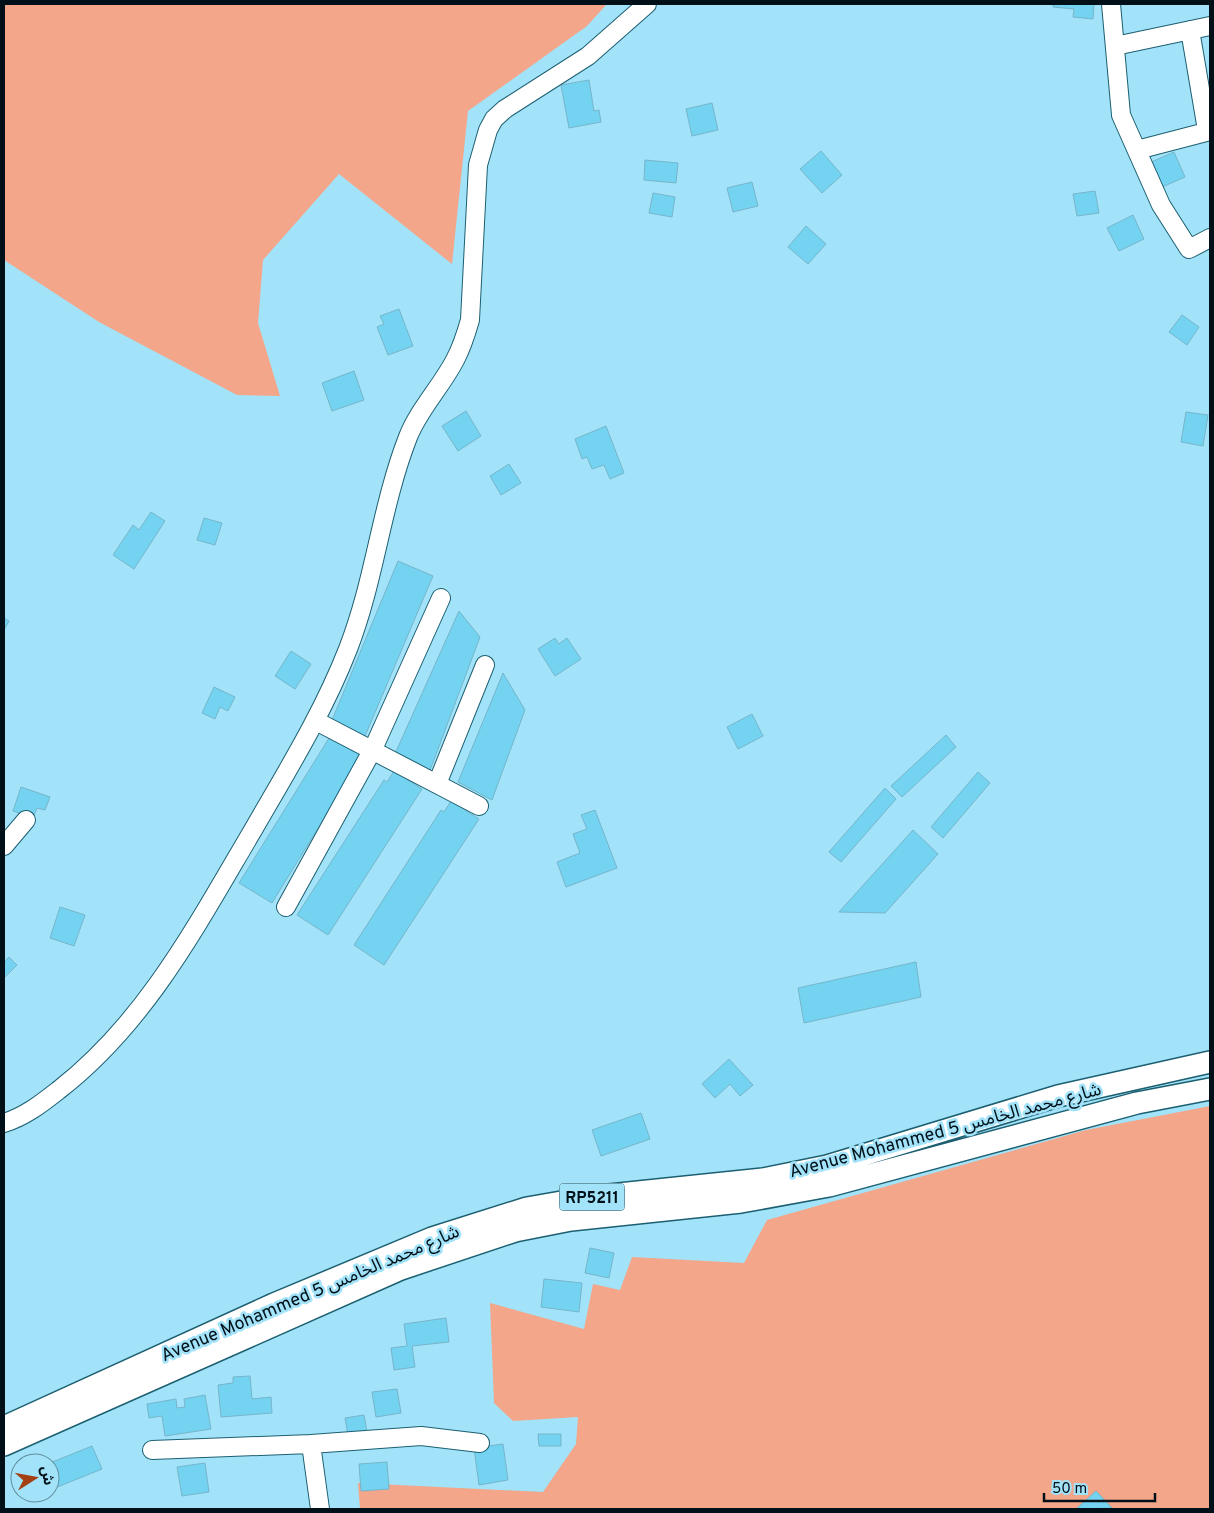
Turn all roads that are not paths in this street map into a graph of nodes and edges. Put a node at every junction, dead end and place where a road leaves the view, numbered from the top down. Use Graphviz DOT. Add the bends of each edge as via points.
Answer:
graph roads {
  1 [pos="647,4"];
  2 [pos="1111,4"];
  3 [pos="1210,26"];
  4 [pos="1190,30"];
  5 [pos="1115,46"];
  6 [pos="1208,130"];
  7 [pos="1137,150"];
  8 [pos="1210,238"];
  9 [pos="441,598"];
  10 [pos="485,665"];
  11 [pos="316,721"];
  12 [pos="373,749"];
  13 [pos="437,784"];
  14 [pos="478,806"];
  15 [pos="26,820"];
  16 [pos="4,846"];
  17 [pos="286,907"];
  18 [pos="1210,1062"];
  19 [pos="1210,1089"];
  20 [pos="4,1123"];
  21 [pos="4,1427"];
  22 [pos="480,1443"];
  23 [pos="311,1444"];
  24 [pos="4,1445"];
  25 [pos="152,1450"];
  26 [pos="320,1509"];
  1 -- 11 [label="street" via="588,56 505,109 494,118 488,130 478,165 470,320 455,362 424,406 409,435 396,470 365,603"];
  2 -- 5 [label="street"];
  3 -- 4 [label="street"];
  4 -- 5 [label="street"];
  4 -- 6 [label="street"];
  5 -- 7 [label="street" via="1121,115"];
  6 -- 7 [label="street"];
  7 -- 8 [label="street" via="1161,205 1190,249"];
  9 -- 12 [label="street"];
  10 -- 13 [label="street"];
  11 -- 12 [label="street"];
  11 -- 20 [label="street" via="180,954 132,1020 72,1080 31,1112"];
  12 -- 13 [label="street"];
  12 -- 17 [label="street"];
  13 -- 14 [label="street"];
  15 -- 16 [label="street"];
  18 -- 21 [label="main road, Avenue Mohammed 5 شارع محمد الخامس / RP5211" via="1058,1096 827,1166 763,1179 590,1197 527,1208 432,1238 274,1304"];
  19 -- 24 [label="main road, Avenue Mohammed 5 شارع محمد الخامس / RP5211" via="1136,1103 829,1186 741,1202 570,1220 515,1230 401,1269"];
  22 -- 23 [label="street" via="421,1436"];
  23 -- 25 [label="street"];
  23 -- 26 [label="street"];
}
